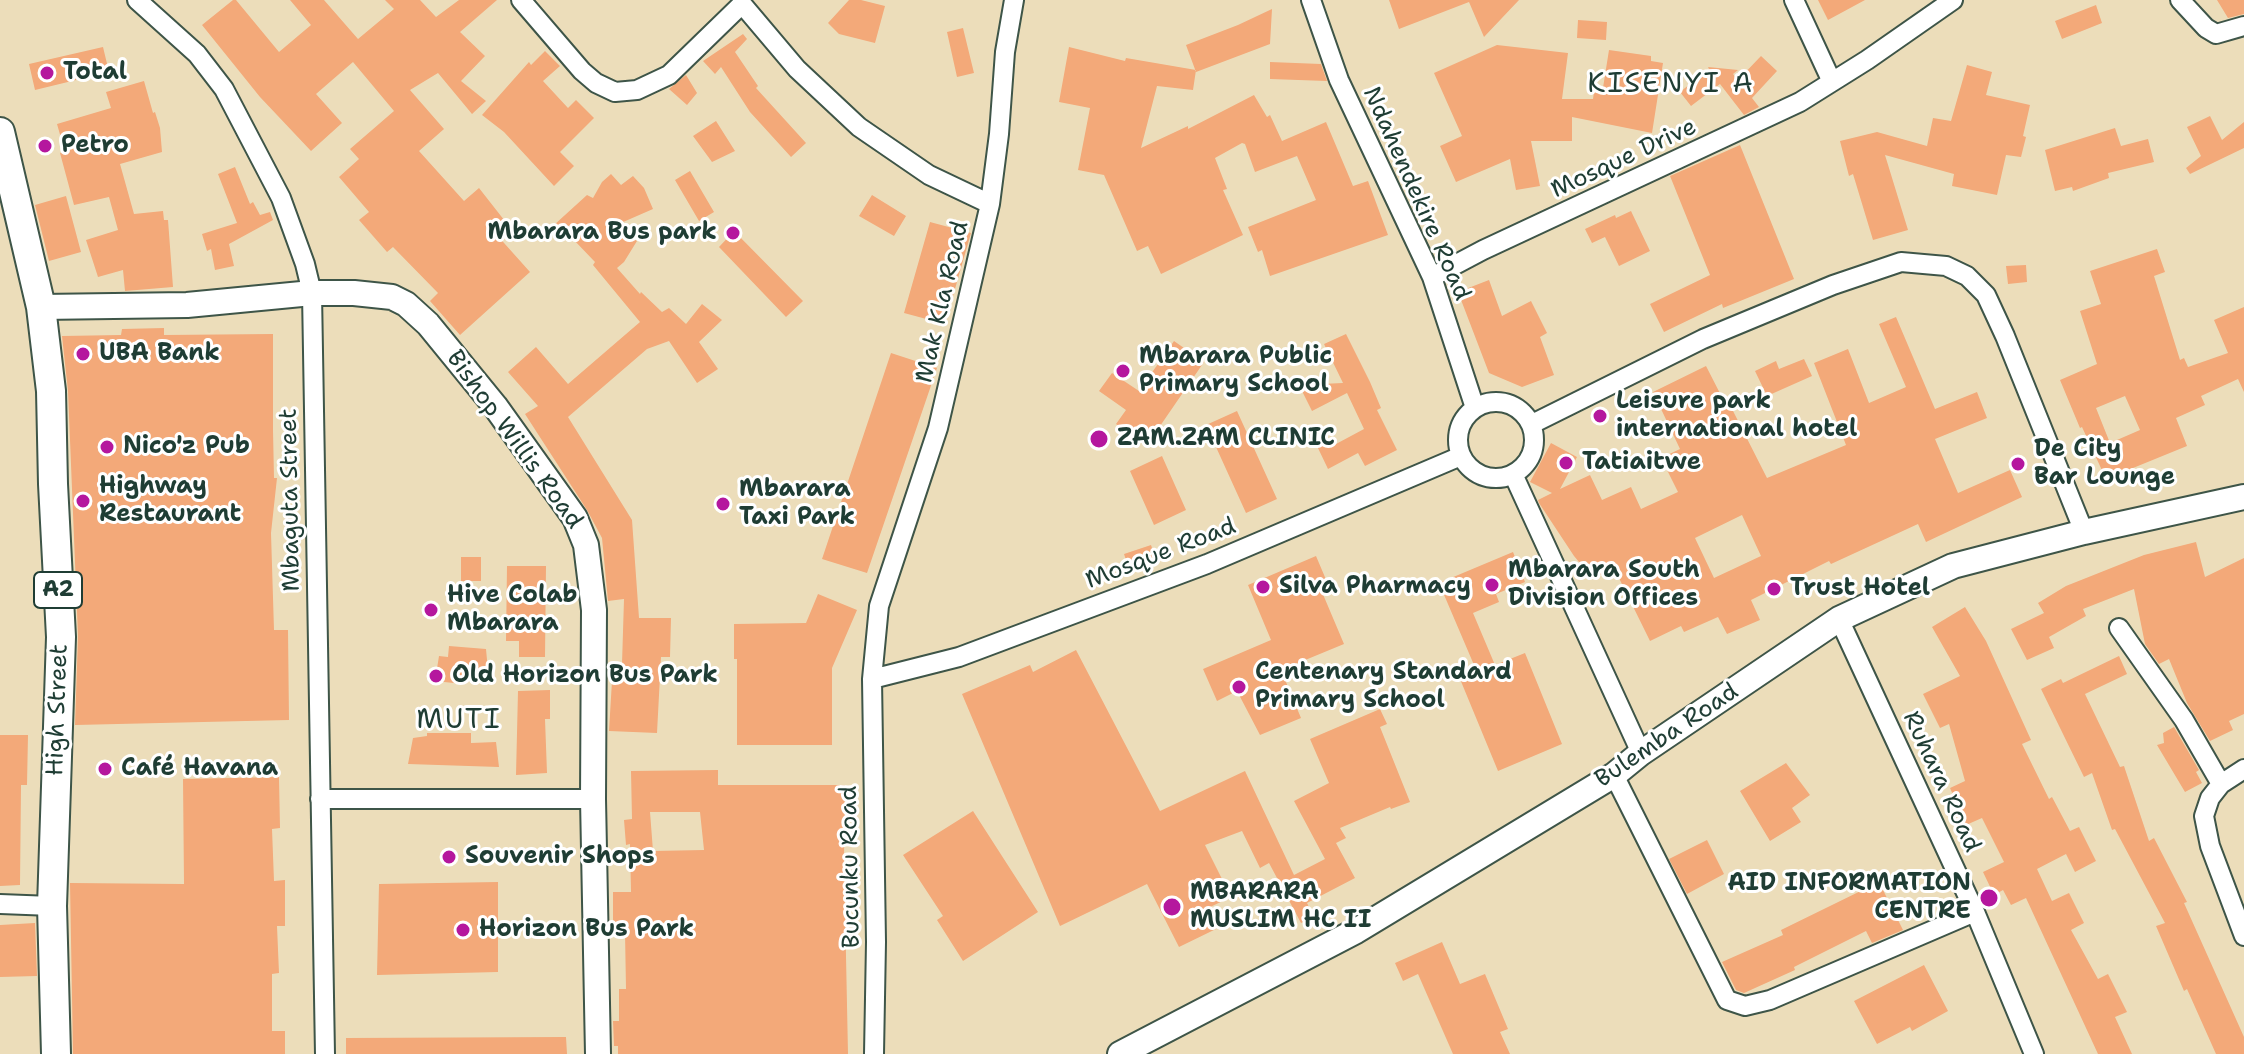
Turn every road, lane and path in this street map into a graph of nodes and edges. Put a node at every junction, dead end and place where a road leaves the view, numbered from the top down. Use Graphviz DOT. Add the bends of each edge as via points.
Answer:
graph roads {
  1 [pos="137,0"];
  2 [pos="521,0"];
  3 [pos="1014,0"];
  4 [pos="1311,0"];
  5 [pos="1794,0"];
  6 [pos="1953,0"];
  7 [pos="2180,0"];
  8 [pos="743,2"];
  9 [pos="2244,26"];
  10 [pos="1832,82"];
  11 [pos="0,132"];
  12 [pos="990,204"];
  13 [pos="1432,277"];
  14 [pos="312,293"];
  15 [pos="41,307"];
  16 [pos="1475,408"];
  17 [pos="1532,424"];
  18 [pos="1461,456"];
  19 [pos="1513,474"];
  20 [pos="2244,497"];
  21 [pos="2084,532"];
  22 [pos="1839,619"];
  23 [pos="2119,628"];
  24 [pos="872,679"];
  25 [pos="1641,753"];
  26 [pos="2244,769"];
  27 [pos="1614,775"];
  28 [pos="2221,784"];
  29 [pos="320,799"];
  30 [pos="593,799"];
  31 [pos="0,904"];
  32 [pos="52,906"];
  33 [pos="1975,912"];
  34 [pos="2244,936"];
  35 [pos="56,1054"];
  36 [pos="325,1054"];
  37 [pos="598,1054"];
  38 [pos="874,1054"];
  39 [pos="1120,1054"];
  40 [pos="2034,1054"];
  1 -- 14 [label="street, Mbaguta Street" via="197,54 224,89 281,198"];
  2 -- 8 [label="street, Mak Kla Road" via="582,71 615,92 637,90 669,75"];
  3 -- 12 [label="street"];
  4 -- 13 [label="street, Ndahendekire Road" via="1339,80"];
  5 -- 10 [label="street"];
  6 -- 10 [label="street, Mosque Drive"];
  7 -- 9 [label="street" via="2216,34"];
  8 -- 12 [label="street, Mak Kla Road" via="797,69 859,127 929,175"];
  10 -- 13 [label="street, Mosque Drive" via="1751,127"];
  11 -- 15 [label="main road, High Street / A2"];
  12 -- 24 [label="street, Mak Kla Road" via="938,428 879,606"];
  13 -- 16 [label="street, Ndahendekire Road"];
  14 -- 15 [label="main road, Bishop Willis Road" via="187,305"];
  14 -- 29 [label="street, Mbaguta Street"];
  14 -- 30 [label="main road, Bishop Willis Road" via="373,294 406,304 486,394 575,518 586,545 594,610"];
  15 -- 32 [label="main road, High Street / A2" via="51,391 61,637"];
  16 -- 17 [label="street" via="1502,401"];
  16 -- 18 [label="street" via="1458,433"];
  17 -- 19 [label="street" via="1530,458"];
  17 -- 21 [label="street" via="1703,339 1846,280 1901,262 1946,266 1967,276 1986,295"];
  18 -- 19 [label="street" via="1490,477"];
  18 -- 24 [label="street, Mosque Road" via="1207,564 959,657"];
  19 -- 25 [label="street"];
  20 -- 21 [label="main road, Bulemba Road"];
  21 -- 22 [label="main road, Bulemba Road" via="1953,566"];
  22 -- 25 [label="main road, Bulemba Road"];
  22 -- 33 [label="street, Ruhara Road"];
  23 -- 28 [label="street" via="2184,720"];
  24 -- 38 [label="street, Bucunku Road"];
  25 -- 27 [label="main road, Bulemba Road"];
  26 -- 28 [label="street"];
  27 -- 33 [label="street" via="1727,1000 1745,1006 1770,1000"];
  27 -- 39 [label="main road, Bulemba Road" via="1356,931"];
  28 -- 34 [label="street" via="2204,816"];
  29 -- 30 [label="street"];
  29 -- 36 [label="street, Mbaguta Street"];
  30 -- 37 [label="main road, Bishop Willis Road"];
  31 -- 32 [label="street"];
  32 -- 35 [label="main road, High Street / A2"];
  33 -- 40 [label="street, Ruhara Road"];
}
